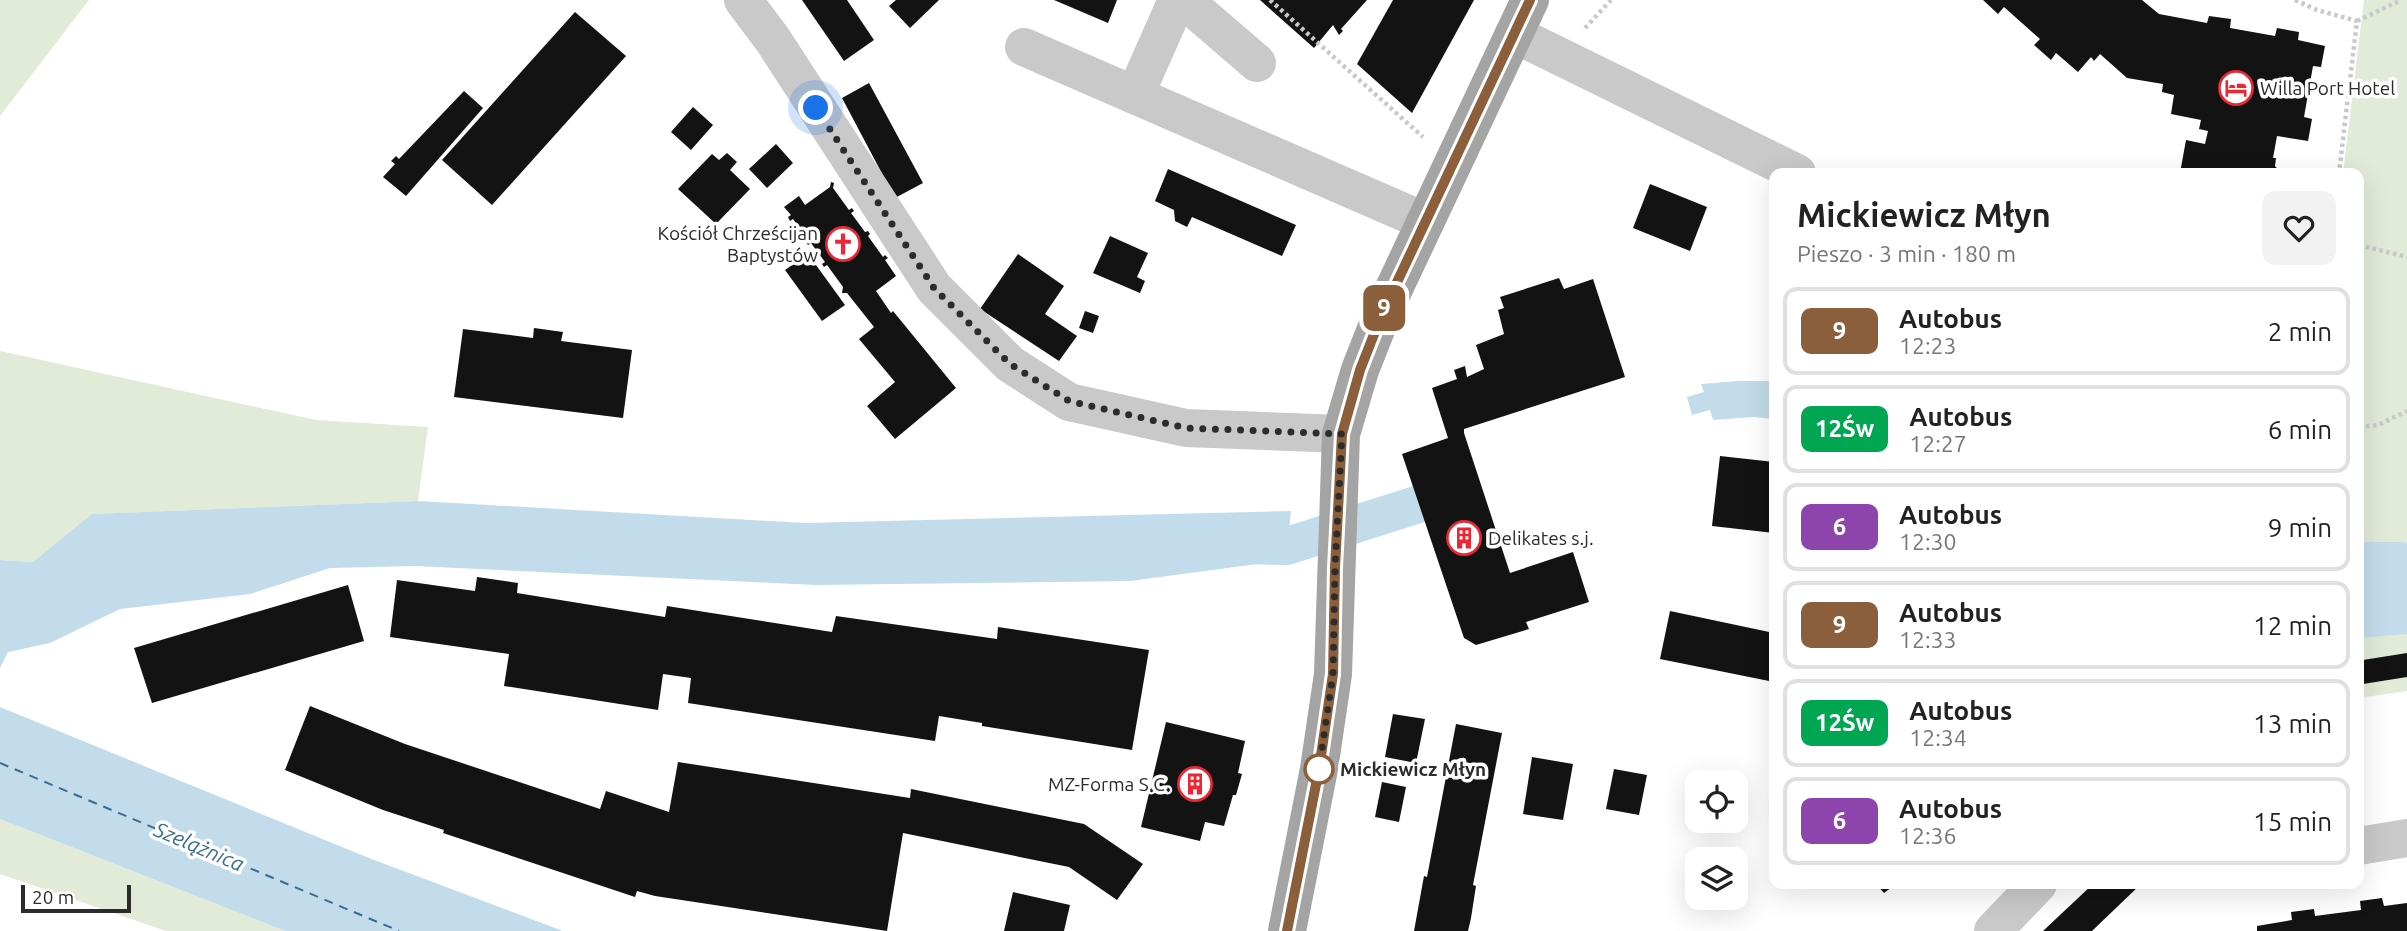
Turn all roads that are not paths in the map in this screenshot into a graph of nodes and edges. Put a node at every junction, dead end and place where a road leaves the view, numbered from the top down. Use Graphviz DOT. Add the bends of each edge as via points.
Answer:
graph roads {
  1 [pos="743,0"];
  2 [pos="1177,0"];
  3 [pos="1184,0"];
  4 [pos="1530,0"];
  5 [pos="1514,34"];
  6 [pos="1024,47"];
  7 [pos="1257,63"];
  8 [pos="1135,94"];
  9 [pos="1787,168"];
  10 [pos="1424,221"];
  11 [pos="1342,434"];
  12 [pos="2407,838"];
  13 [pos="2364,845"];
  14 [pos="2033,889"];
  15 [pos="1287,931"];
  16 [pos="1993,931"];
  1 -- 11 [label="street" via="934,288 1010,364 1069,401 1186,428"];
  2 -- 8 [label="street"];
  3 -- 7 [label="street"];
  4 -- 5 [label="main road"];
  5 -- 9 [label="street"];
  5 -- 10 [label="main road"];
  6 -- 8 [label="street"];
  8 -- 10 [label="street"];
  10 -- 11 [label="main road" via="1360,370"];
  11 -- 15 [label="main road" via="1333,674"];
  12 -- 13 [label="street"];
  14 -- 16 [label="street"];
}
